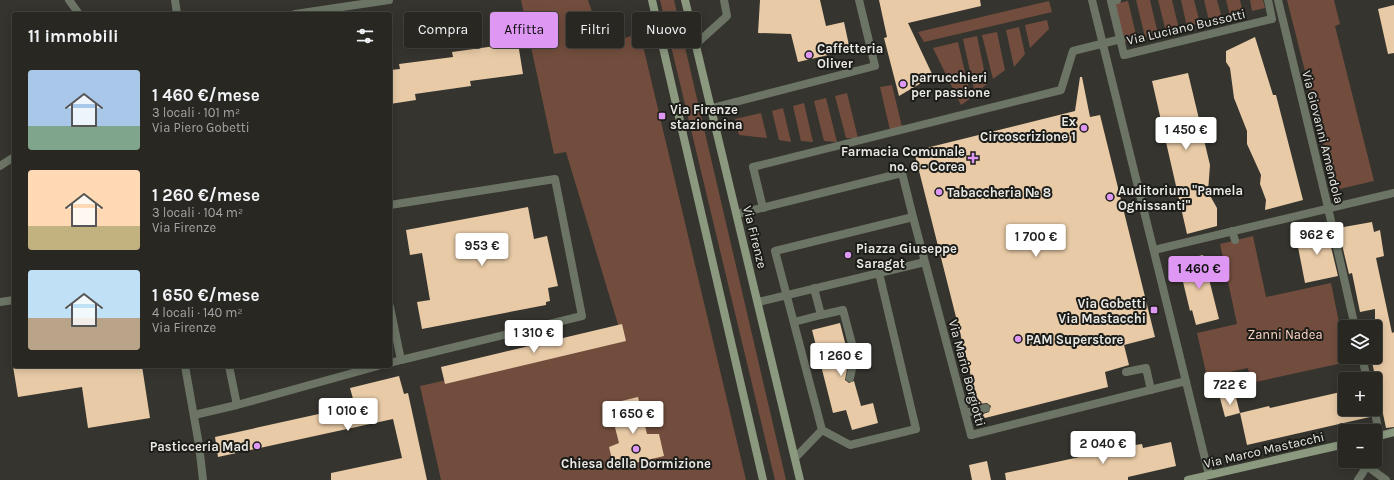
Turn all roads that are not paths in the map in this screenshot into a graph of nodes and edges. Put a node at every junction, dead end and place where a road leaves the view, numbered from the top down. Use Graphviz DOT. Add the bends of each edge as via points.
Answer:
graph roads {
  1 [pos="69,0"];
  2 [pos="175,0"];
  3 [pos="389,0"];
  4 [pos="652,0"];
  5 [pos="685,0"];
  6 [pos="724,0"];
  7 [pos="859,0"];
  8 [pos="1092,0"];
  9 [pos="1117,0"];
  10 [pos="1268,0"];
  11 [pos="1278,0"];
  12 [pos="78,12"];
  13 [pos="177,12"];
  14 [pos="308,12"];
  15 [pos="688,12"];
  16 [pos="701,39"];
  17 [pos="1120,39"];
  18 [pos="1103,44"];
  19 [pos="697,48"];
  20 [pos="712,108"];
  21 [pos="12,158"];
  22 [pos="0,166"];
  23 [pos="1394,193"];
  24 [pos="392,205"];
  25 [pos="763,208"];
  26 [pos="1328,209"];
  27 [pos="736,214"];
  28 [pos="913,217"];
  29 [pos="1232,231"];
  30 [pos="1235,240"];
  31 [pos="1154,250"];
  32 [pos="925,262"];
  33 [pos="879,273"];
  34 [pos="814,288"];
  35 [pos="786,295"];
  36 [pos="12,300"];
  37 [pos="0,302"];
  38 [pos="758,302"];
  39 [pos="821,315"];
  40 [pos="392,320"];
  41 [pos="1353,320"];
  42 [pos="794,322"];
  43 [pos="401,360"];
  44 [pos="392,362"];
  45 [pos="185,368"];
  46 [pos="229,368"];
  47 [pos="371,368"];
  48 [pos="1126,372"];
  49 [pos="850,378"];
  50 [pos="1186,381"];
  51 [pos="1151,390"];
  52 [pos="237,405"];
  53 [pos="986,408"];
  54 [pos="966,414"];
  55 [pos="194,415"];
  56 [pos="822,430"];
  57 [pos="1394,432"];
  58 [pos="1382,435"];
  59 [pos="1338,447"];
  60 [pos="795,458"];
  61 [pos="1362,468"];
  62 [pos="1369,468"];
  63 [pos="1209,475"];
  64 [pos="203,480"];
  65 [pos="763,480"];
  66 [pos="800,480"];
  67 [pos="1188,480"];
  68 [pos="1358,480"];
  69 [pos="1386,480"];
  1 -- 12 [label="street"];
  2 -- 13 [label="street"];
  3 -- 14 [label="street"];
  4 -- 65 [label="main road"];
  5 -- 15 [label="main road, Via Firenze"];
  6 -- 16 [label="street" via="727,16"];
  7 -- 20 [label="street" via="875,66"];
  8 -- 18 [label="street"];
  9 -- 17 [label="street, Via Luciano Bussotti" via="1111,1"];
  10 -- 17 [label="street, Via Luciano Bussotti" via="1272,19 1124,55"];
  11 -- 26 [label="street, Via Giovanni Amendola"];
  17 -- 18 [label="street, Via Luciano Bussotti"];
  18 -- 25 [label="street" via="1073,51 1061,90 753,167"];
  18 -- 31 [label="street"];
  19 -- 20 [label="main road, Via Firenze"];
  20 -- 27 [label="main road, Via Firenze"];
  21 -- 22 [label="street"];
  23 -- 26 [label="street"];
  24 -- 43 [label="street" via="555,179 582,316"];
  25 -- 27 [label="street"];
  25 -- 28 [label="street, Via Mario Borgiotti" via="902,173"];
  26 -- 29 [label="street"];
  26 -- 41 [label="street, Via Giovanni Amendola"];
  27 -- 38 [label="main road, Via Firenze"];
  28 -- 32 [label="street, Via Mario Borgiotti"];
  28 -- 35 [label="street" via="775,251"];
  29 -- 30 [label="street"];
  29 -- 31 [label="street"];
  31 -- 50 [label="street"];
  32 -- 33 [label="street"];
  32 -- 54 [label="street, Via Mario Borgiotti"];
  33 -- 34 [label="street"];
  33 -- 56 [label="street" via="916,428 850,444"];
  34 -- 35 [label="street"];
  34 -- 39 [label="street"];
  35 -- 38 [label="street"];
  35 -- 42 [label="street"];
  36 -- 37 [label="street"];
  38 -- 60 [label="main road, Via Firenze"];
  39 -- 42 [label="street"];
  39 -- 49 [label="street" via="843,310 855,354"];
  40 -- 43 [label="street"];
  42 -- 56 [label="street"];
  43 -- 44 [label="street"];
  45 -- 55 [label="street"];
  46 -- 52 [label="street"];
  47 -- 52 [label="street"];
  48 -- 51 [label="street" via="1146,368"];
  50 -- 51 [label="street, Via Mario Borgiotti"];
  50 -- 63 [label="street"];
  51 -- 54 [label="street, Via Mario Borgiotti" via="971,435"];
  52 -- 55 [label="street"];
  53 -- 54 [label="street"];
  55 -- 64 [label="street"];
  56 -- 60 [label="street"];
  57 -- 58 [label="main road"];
  59 -- 63 [label="main road, Via Marco Mastacchi"];
  60 -- 66 [label="main road, Via Firenze"];
  61 -- 68 [label="street"];
  62 -- 69 [label="street"];
  63 -- 67 [label="main road, Via Marco Mastacchi"];
}
